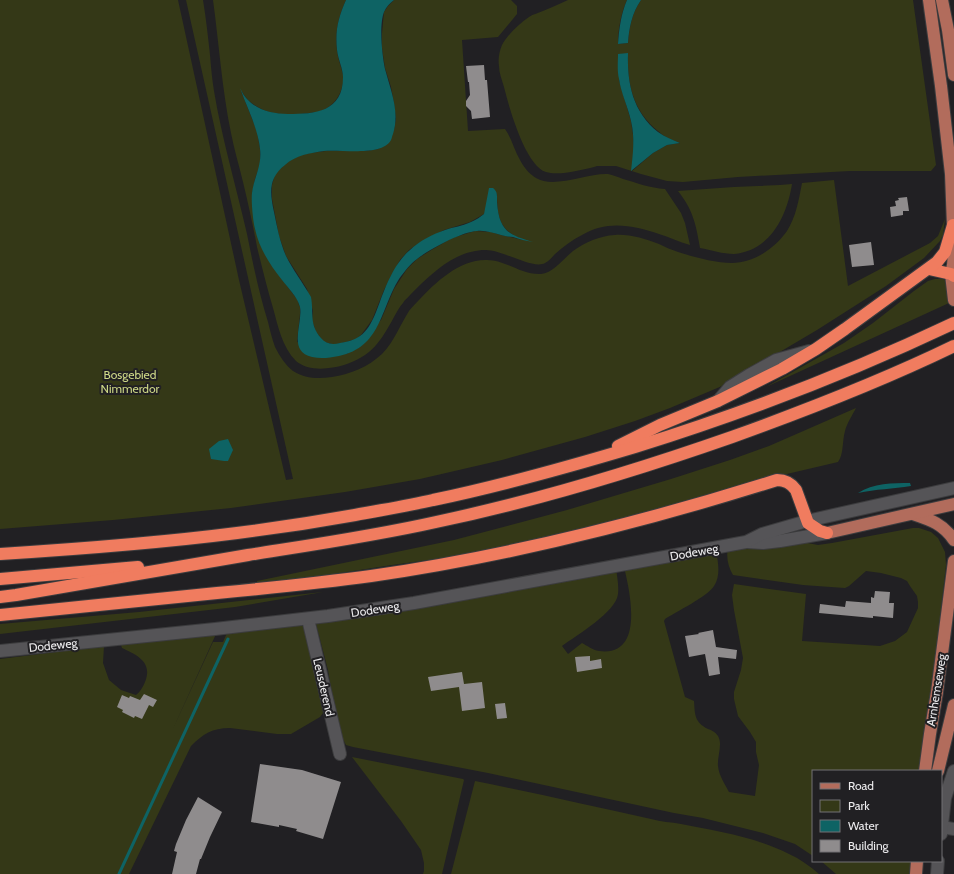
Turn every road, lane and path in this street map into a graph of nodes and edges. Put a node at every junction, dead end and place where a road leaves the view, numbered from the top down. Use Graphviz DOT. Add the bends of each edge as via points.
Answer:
graph roads {
  1 [pos="929,0"];
  2 [pos="942,0"];
  3 [pos="954,75"];
  4 [pos="953,225"];
  5 [pos="929,269"];
  6 [pos="953,273"];
  7 [pos="954,300"];
  8 [pos="954,323"];
  9 [pos="950,348"];
  10 [pos="585,462"];
  11 [pos="954,488"];
  12 [pos="954,504"];
  13 [pos="912,514"];
  14 [pos="807,521"];
  15 [pos="827,533"];
  16 [pos="954,540"];
  17 [pos="746,542"];
  18 [pos="0,554"];
  19 [pos="248,555"];
  20 [pos="954,561"];
  21 [pos="0,579"];
  22 [pos="0,597"];
  23 [pos="0,615"];
  24 [pos="308,619"];
  25 [pos="0,651"];
  26 [pos="954,705"];
  27 [pos="340,754"];
  28 [pos="925,770"];
  29 [pos="938,770"];
  30 [pos="954,771"];
  31 [pos="942,824"];
  32 [pos="954,829"];
  33 [pos="942,830"];
  34 [pos="917,862"];
  35 [pos="938,862"];
  36 [pos="916,874"];
  37 [pos="936,874"];
  1 -- 4 [label="main road" via="951,174"];
  2 -- 3 [label="main road"];
  4 -- 5 [label="highway" via="945,252"];
  4 -- 6 [label="main road"];
  5 -- 6 [label="highway"];
  5 -- 10 [label="highway" via="816,349 770,376"];
  6 -- 7 [label="main road"];
  8 -- 10 [label="highway" via="865,364 787,395 694,428"];
  9 -- 19 [label="highway" via="785,418 593,482 436,522"];
  10 -- 18 [label="highway" via="431,501 320,521 159,542"];
  11 -- 14 [label="street, Dodeweg"];
  12 -- 13 [label="main road, Dodeweg"];
  13 -- 15 [label="main road, Dodeweg"];
  13 -- 16 [label="main road" via="939,524"];
  14 -- 15 [label="highway"];
  14 -- 17 [label="street, Dodeweg" via="762,534"];
  14 -- 23 [label="highway" via="796,490 787,481 777,480 717,499 567,539 442,564 371,576"];
  15 -- 17 [label="street, Dodeweg" via="763,543"];
  17 -- 24 [label="street, Dodeweg" via="414,603"];
  19 -- 21 [label="highway"];
  19 -- 22 [label="highway"];
  20 -- 28 [label="main road, Arnhemseweg"];
  24 -- 25 [label="street, Dodeweg"];
  24 -- 27 [label="street, Leusderend"];
  26 -- 29 [label="main road, Arnhemseweg"];
  30 -- 31 [label="street"];
  32 -- 33 [label="street"];
  34 -- 36 [label="main road"];
  35 -- 37 [label="street"];
}
